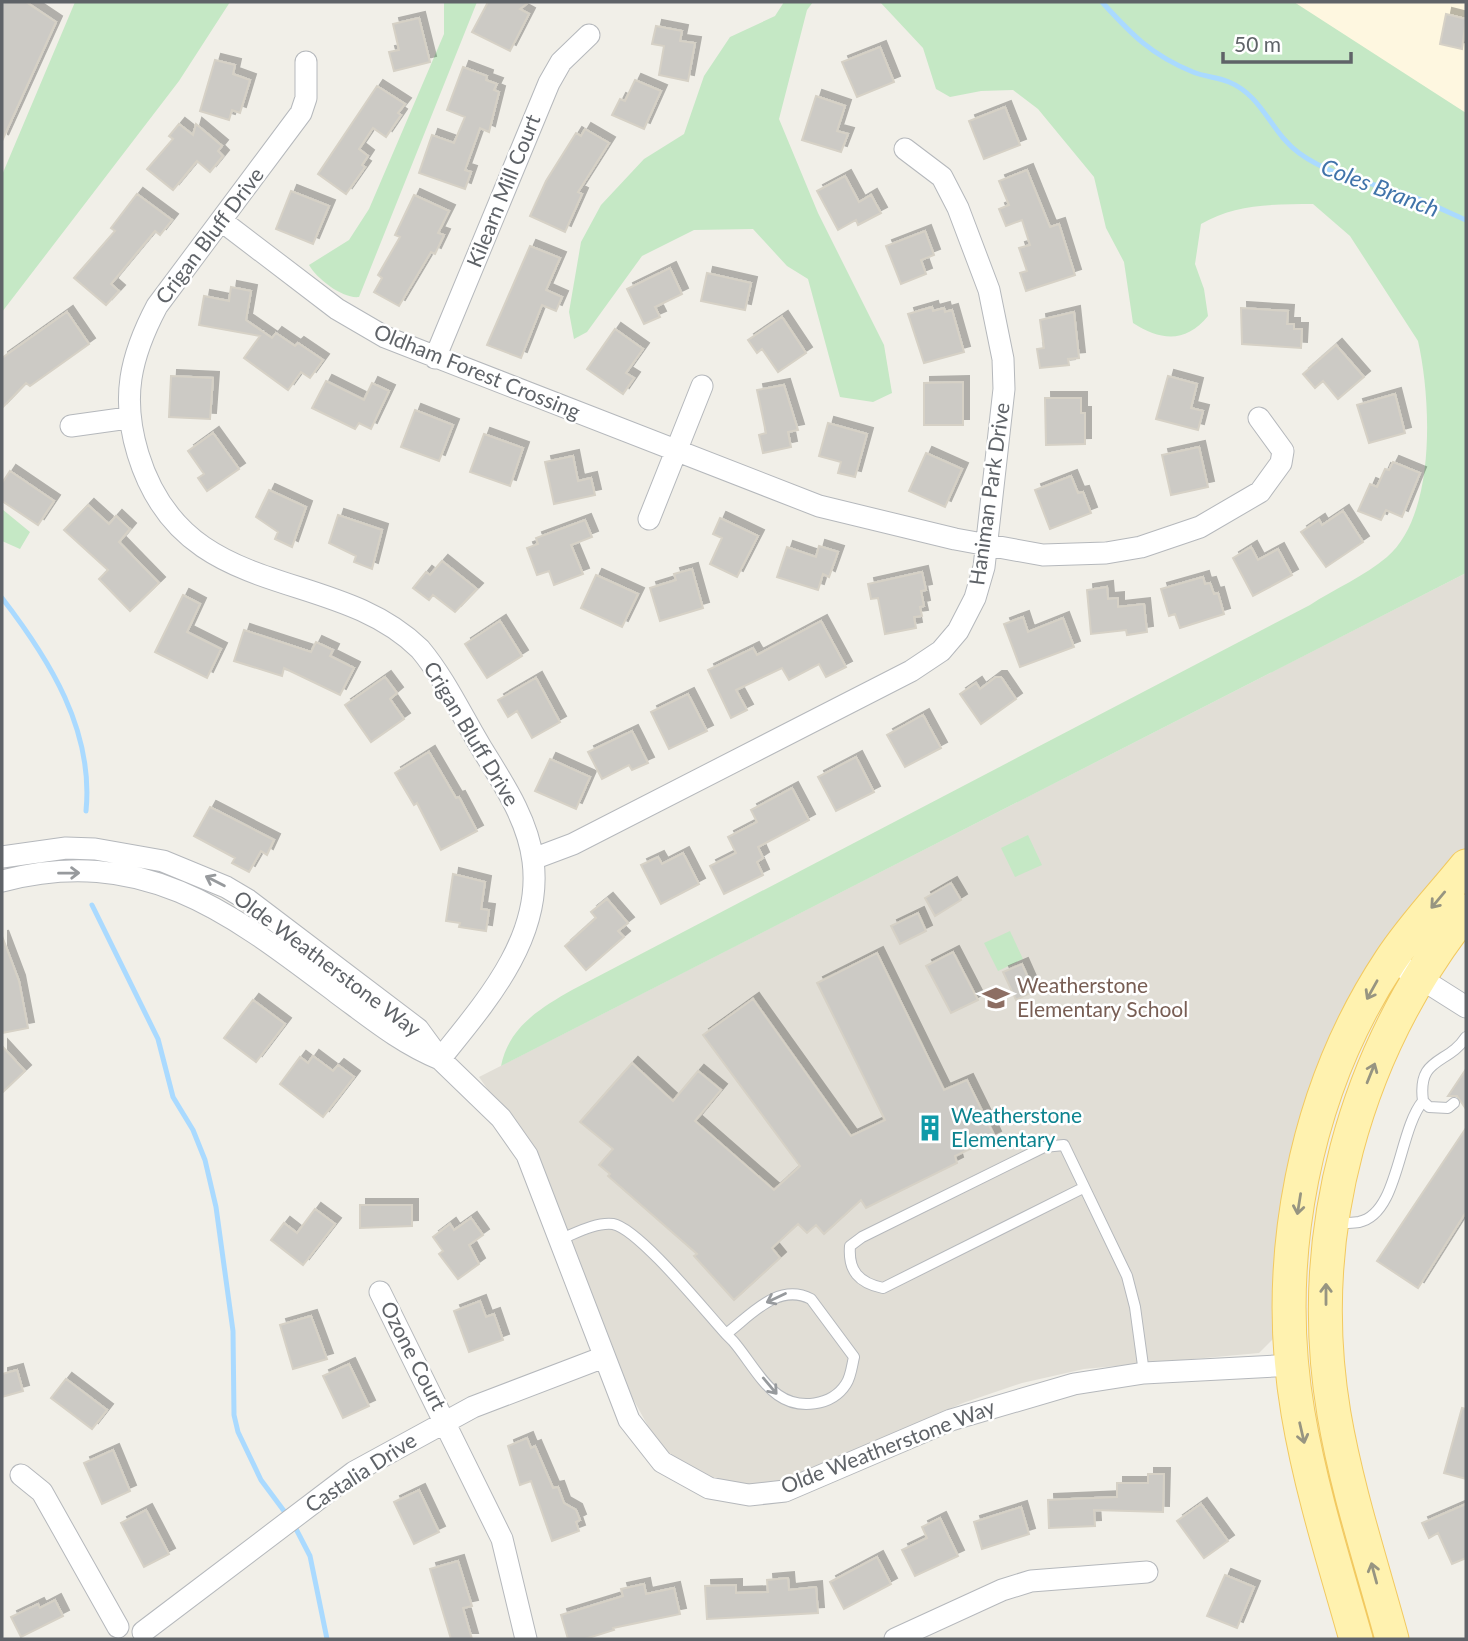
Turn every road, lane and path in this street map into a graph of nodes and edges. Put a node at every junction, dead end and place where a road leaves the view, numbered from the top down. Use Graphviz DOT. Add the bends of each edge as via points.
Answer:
graph roads {
  1 [pos="589,35"];
  2 [pos="306,62"];
  3 [pos="905,149"];
  4 [pos="223,222"];
  5 [pos="435,358"];
  6 [pos="702,386"];
  7 [pos="128,418"];
  8 [pos="1259,418"];
  9 [pos="71,426"];
  10 [pos="675,452"];
  11 [pos="649,519"];
  12 [pos="986,545"];
  13 [pos="2,857"];
  14 [pos="533,859"];
  15 [pos="1466,866"];
  16 [pos="2,881"];
  17 [pos="1466,911"];
  18 [pos="1390,960"];
  19 [pos="1419,978"];
  20 [pos="1466,1007"];
  21 [pos="1466,1037"];
  22 [pos="1462,1052"];
  23 [pos="440,1059"];
  24 [pos="1454,1103"];
  25 [pos="1426,1104"];
  26 [pos="1083,1188"];
  27 [pos="1331,1225"];
  28 [pos="561,1239"];
  29 [pos="380,1292"];
  30 [pos="726,1334"];
  31 [pos="604,1357"];
  32 [pos="1328,1363"];
  33 [pos="1294,1365"];
  34 [pos="1144,1373"];
  35 [pos="446,1421"];
  36 [pos="21,1475"];
  37 [pos="1147,1572"];
  38 [pos="114,1633"];
  39 [pos="145,1636"];
  40 [pos="526,1639"];
  41 [pos="895,1639"];
  42 [pos="1356,1639"];
  43 [pos="1392,1639"];
  1 -- 5 [label="street, Kilearn Mill Court" via="561,62 549,83"];
  2 -- 4 [label="street, Crigan Bluff Drive" via="306,98 301,113"];
  3 -- 12 [label="street, Haniman Park Drive" via="942,177 975,251 998,324 1004,389"];
  4 -- 5 [label="street, Oldham Forest Crossing" via="360,324"];
  4 -- 7 [label="street, Crigan Bluff Drive" via="147,325 130,382"];
  5 -- 10 [label="street, Oldham Forest Crossing"];
  6 -- 10 [label="street"];
  7 -- 9 [label="street"];
  7 -- 14 [label="street, Crigan Bluff Drive" via="151,486 167,512 196,541 231,563 370,615 420,649 507,791"];
  8 -- 12 [label="street, Oldham Forest Crossing" via="1283,451 1281,463 1260,492 1200,527 1141,547 1106,553 1043,555"];
  10 -- 11 [label="street"];
  10 -- 12 [label="street, Oldham Forest Crossing" via="819,506"];
  12 -- 14 [label="street, Haniman Park Drive" via="975,598 958,631 941,651 911,671 573,844"];
  23 -- 13 [label="street, Olde Weatherstone Way, one-way" via="418,1029 248,900 200,874 163,861 95,849"];
  14 -- 23 [label="street, Crigan Bluff Drive" via="526,926 514,960"];
  15 -- 18 [label="main road, one-way"];
  16 -- 23 [label="street, Olde Weatherstone Way, one-way" via="38,874 94,873 156,883 199,898 246,925 408,1046"];
  17 -- 19 [label="main road"];
  18 -- 19 [label="street"];
  18 -- 33 [label="main road, one-way" via="1339,1057 1306,1156 1292,1254"];
  19 -- 20 [label="street"];
  27 -- 19 [label="main road, one-way" via="1342,1163 1360,1103 1382,1046"];
  21 -- 22 [label="lane"];
  22 -- 25 [label="lane" via="1430,1065 1422,1076"];
  23 -- 28 [label="street, Olde Weatherstone Way" via="485,1100 517,1140"];
  24 -- 25 [label="lane" via="1439,1109"];
  25 -- 27 [label="lane" via="1412,1114 1387,1198 1376,1213 1360,1222"];
  26 -- 26 [label="lane" via="1064,1145 1044,1147 862,1237 850,1246 849,1260 856,1276 883,1288"];
  26 -- 34 [label="lane" via="1127,1276"];
  32 -- 27 [label="main road, one-way" via="1325,1286"];
  28 -- 30 [label="lane" via="599,1225 622,1227 637,1237"];
  28 -- 31 [label="street, Olde Weatherstone Way"];
  29 -- 35 [label="street, Ozone Court"];
  30 -- 30 [label="lane, one-way" via="777,1395 795,1403 813,1405 833,1397 847,1383 854,1357 811,1299 801,1294 771,1298"];
  31 -- 34 [label="street, Olde Weatherstone Way" via="629,1420 662,1462 695,1483 749,1495 797,1487 994,1405 1074,1384"];
  31 -- 35 [label="street, Castalia Drive"];
  32 -- 33 [label="main road"];
  43 -- 32 [label="main road, one-way" via="1334,1415"];
  33 -- 34 [label="street, Olde Weatherstone Way"];
  33 -- 42 [label="main road, one-way" via="1298,1413 1311,1473"];
  35 -- 39 [label="street, Castalia Drive" via="354,1472"];
  35 -- 40 [label="street, Ozone Court" via="502,1539"];
  36 -- 38 [label="street" via="42,1492"];
  37 -- 41 [label="street" via="1031,1581"];
  38 -- 39 [label="street, Castalia Drive" via="129,1624"];
}
